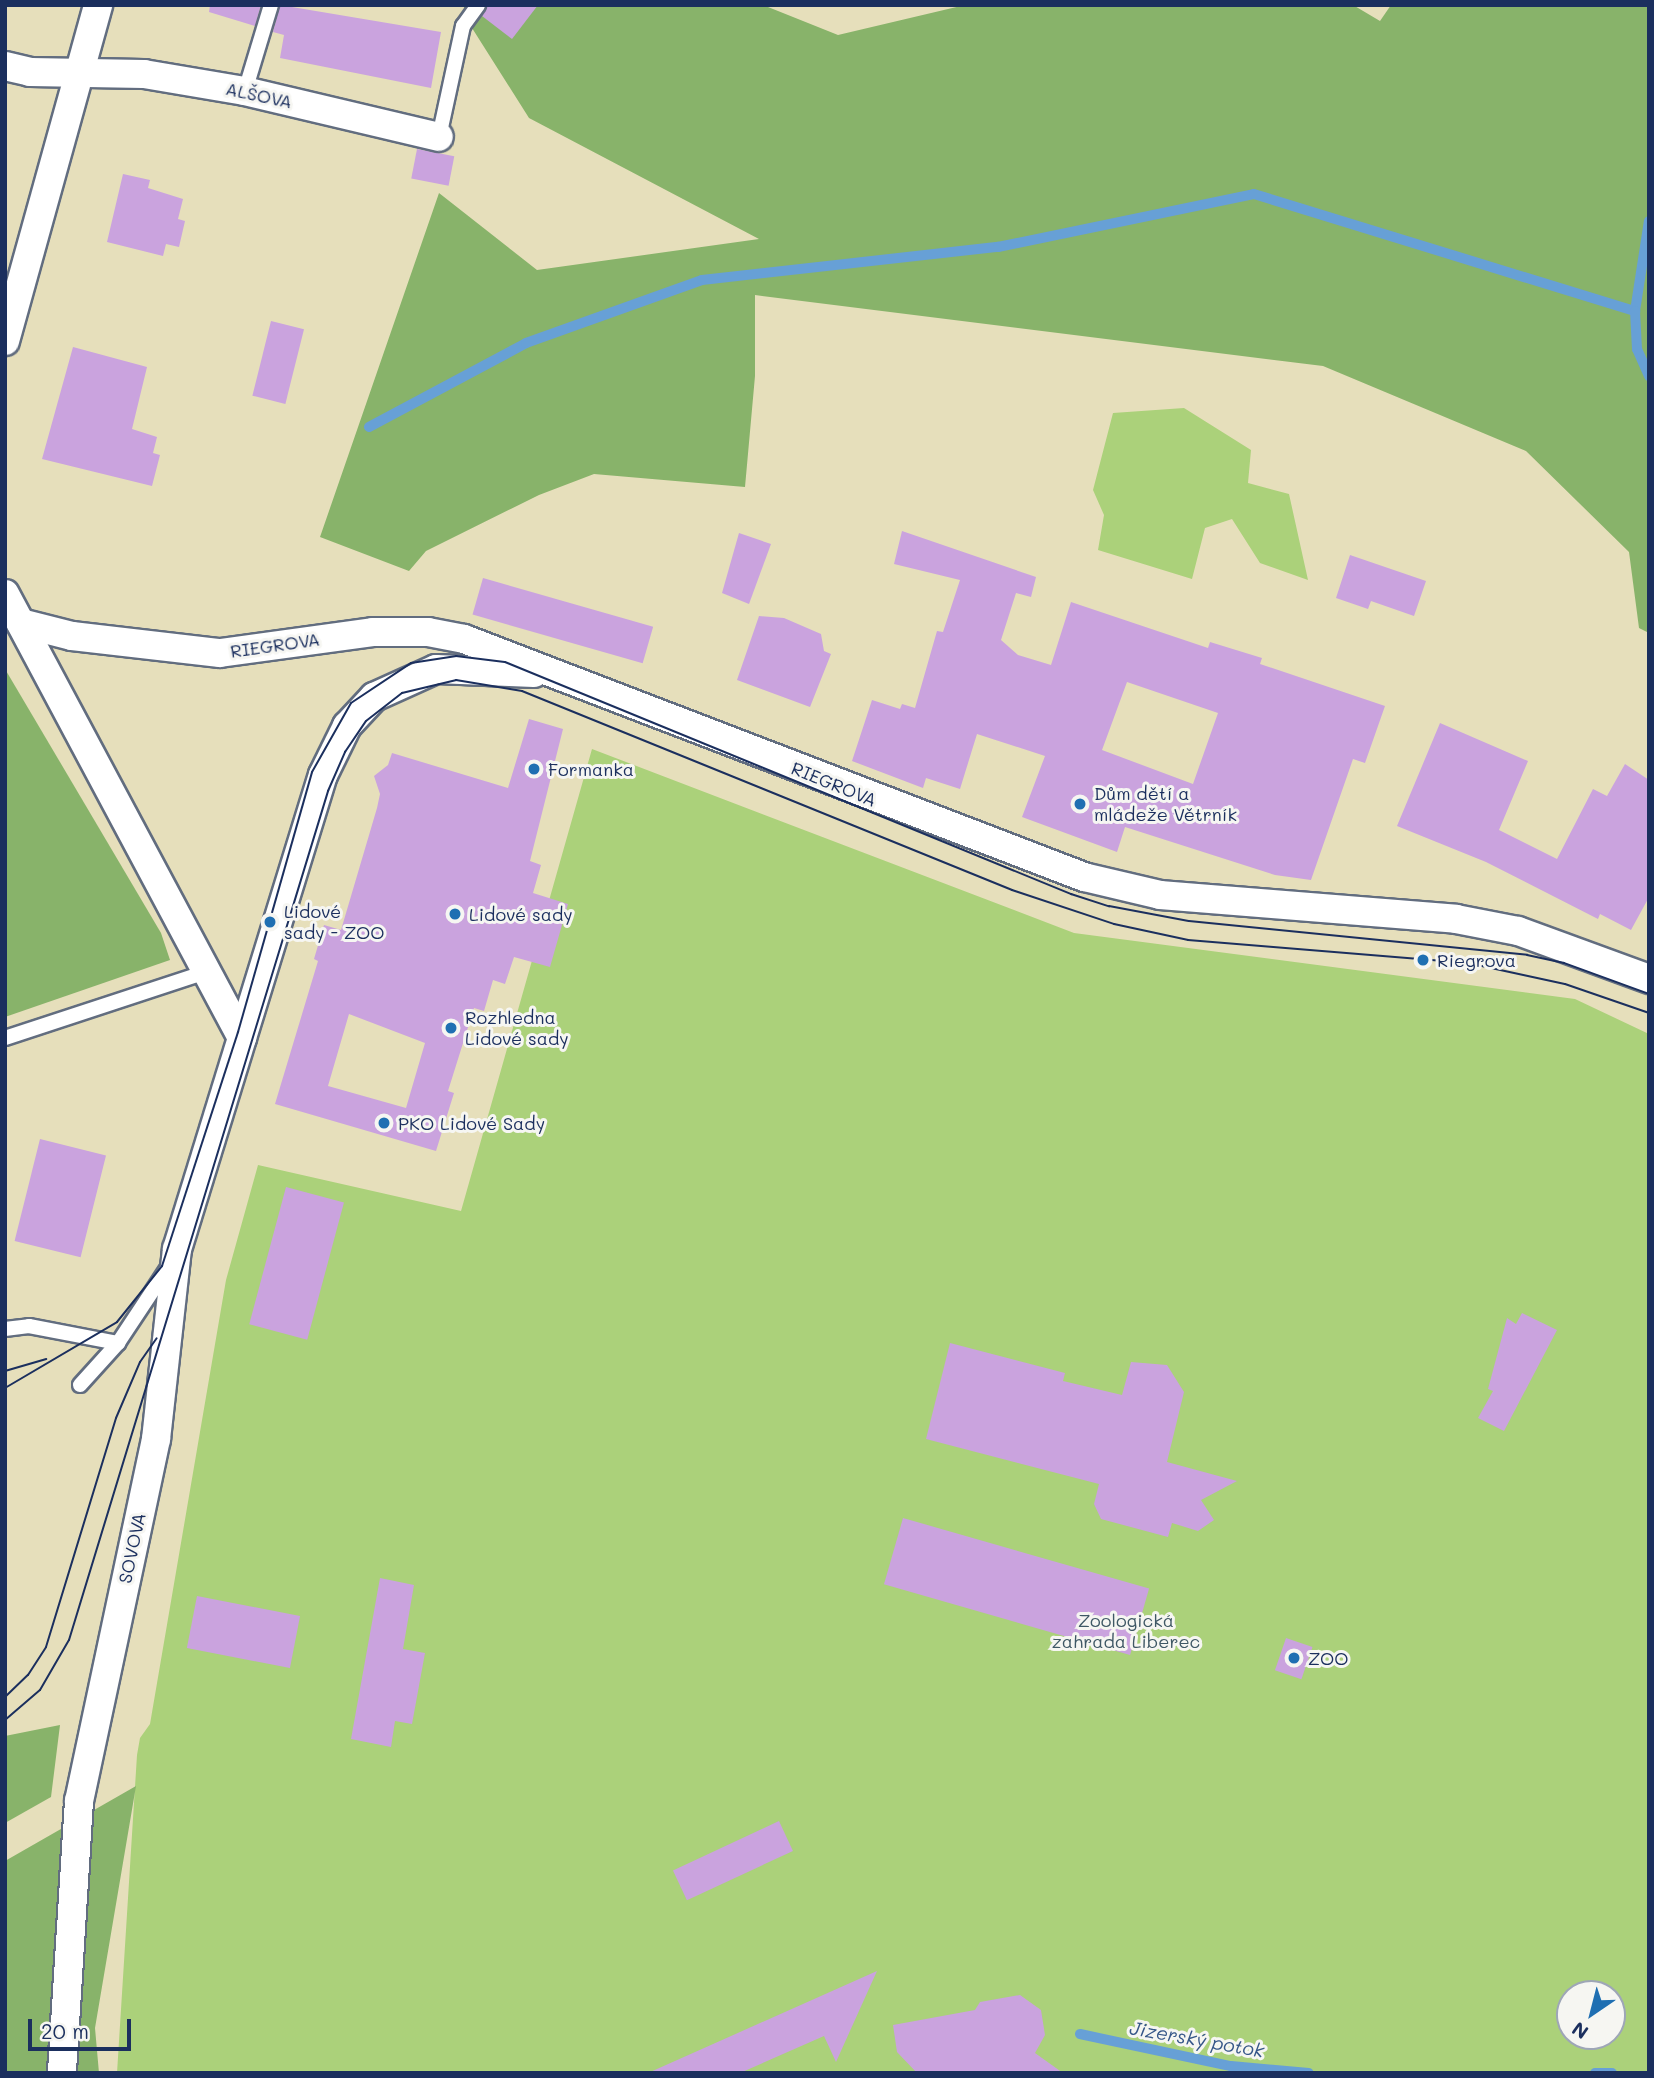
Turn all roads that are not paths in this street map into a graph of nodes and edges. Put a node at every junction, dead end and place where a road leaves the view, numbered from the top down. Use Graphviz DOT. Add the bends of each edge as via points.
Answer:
graph roads {
  1 [pos="97,5"];
  2 [pos="271,5"];
  3 [pos="478,5"];
  4 [pos="5,66"];
  5 [pos="77,73"];
  6 [pos="245,91"];
  7 [pos="439,137"];
  8 [pos="5,341"];
  9 [pos="5,594"];
  10 [pos="22,623"];
  11 [pos="561,674"];
  12 [pos="206,972"];
  13 [pos="1649,979"];
  14 [pos="240,1035"];
  15 [pos="5,1038"];
  16 [pos="177,1249"];
  17 [pos="5,1329"];
  18 [pos="118,1343"];
  19 [pos="80,1385"];
  20 [pos="62,2073"];
  1 -- 5 [label="street"];
  2 -- 6 [label="lane"];
  3 -- 7 [label="lane" via="463,26"];
  4 -- 5 [label="street, ALŠOVA" via="30,72"];
  5 -- 6 [label="street, ALŠOVA" via="144,74"];
  5 -- 8 [label="street"];
  6 -- 7 [label="street, ALŠOVA"];
  9 -- 10 [label="street"];
  10 -- 11 [label="street, RIEGROVA" via="72,636 220,653 373,632 428,632 464,639"];
  10 -- 12 [label="street"];
  11 -- 13 [label="street, RIEGROVA" via="895,808 1084,877 1160,895 1456,919 1518,931"];
  11 -- 14 [label="street" via="436,669 399,683 365,705 347,726 323,775"];
  12 -- 14 [label="street"];
  12 -- 15 [label="lane"];
  14 -- 16 [label="street, SOVOVA"];
  16 -- 18 [label="lane" via="154,1293"];
  16 -- 20 [label="street, SOVOVA" via="156,1439 77,1815"];
  17 -- 18 [label="lane" via="29,1326"];
  18 -- 19 [label="lane"];
}
